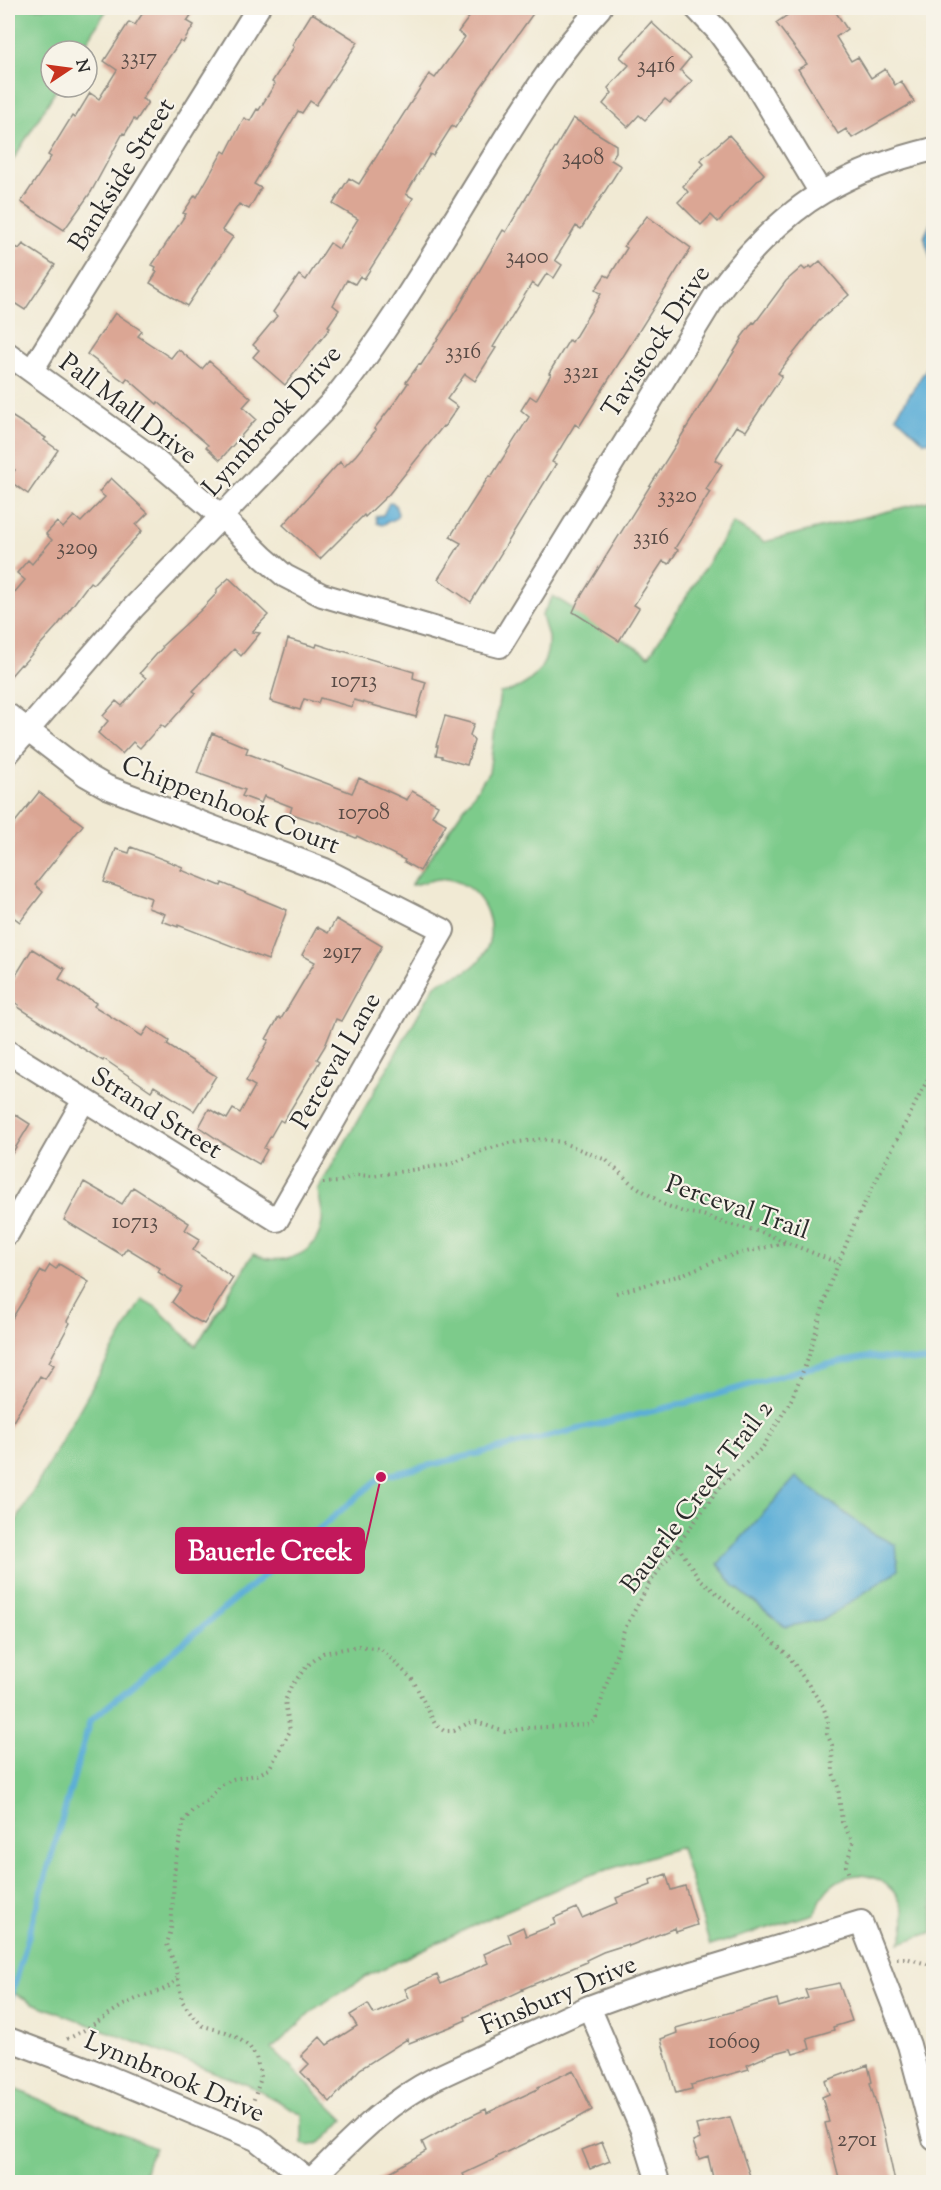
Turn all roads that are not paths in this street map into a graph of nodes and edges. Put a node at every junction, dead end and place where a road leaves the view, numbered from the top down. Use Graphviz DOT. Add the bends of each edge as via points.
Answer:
graph roads {
  1 [pos="258,8"];
  2 [pos="600,8"];
  3 [pos="696,8"];
  4 [pos="933,149"];
  5 [pos="821,193"];
  6 [pos="8,354"];
  7 [pos="32,370"];
  8 [pos="222,518"];
  9 [pos="500,646"];
  10 [pos="8,715"];
  11 [pos="27,730"];
  12 [pos="8,753"];
  13 [pos="443,930"];
  14 [pos="8,1052"];
  15 [pos="84,1100"];
  16 [pos="277,1220"];
  17 [pos="8,1233"];
  18 [pos="589,2007"];
  19 [pos="15,2046"];
  20 [pos="933,2135"];
  21 [pos="311,2182"];
  22 [pos="658,2182"];
  1 -- 7 [label="street, Bankside Street"];
  2 -- 8 [label="street, Lynnbrook Drive" via="554,61 356,372"];
  3 -- 5 [label="street" via="750,75"];
  4 -- 5 [label="street, Tavistock Drive" via="880,165"];
  5 -- 9 [label="street, Tavistock Drive" via="747,256 715,296"];
  6 -- 7 [label="street, Pall Mall Drive"];
  7 -- 8 [label="street, Pall Mall Drive" via="119,432"];
  8 -- 9 [label="street, Pall Mall Drive" via="285,576 321,595"];
  8 -- 11 [label="street, Lynnbrook Drive" via="133,608"];
  10 -- 11 [label="street, Chippenhook Court"];
  11 -- 12 [label="street, Lynnbrook Drive"];
  11 -- 13 [label="street, Chippenhook Court" via="86,776 107,787 325,870"];
  13 -- 16 [label="street, Perceval Lane"];
  14 -- 15 [label="street, Strand Street"];
  15 -- 16 [label="street, Strand Street"];
  15 -- 17 [label="street"];
  18 -- 20 [label="street, Finsbury Drive" via="664,1980 861,1922 909,2045"];
  18 -- 21 [label="street, Finsbury Drive" via="406,2095 380,2113"];
  18 -- 22 [label="street" via="642,2130"];
  19 -- 21 [label="street, Lynnbrook Drive, bridge" via="106,2076 256,2139"];
}
